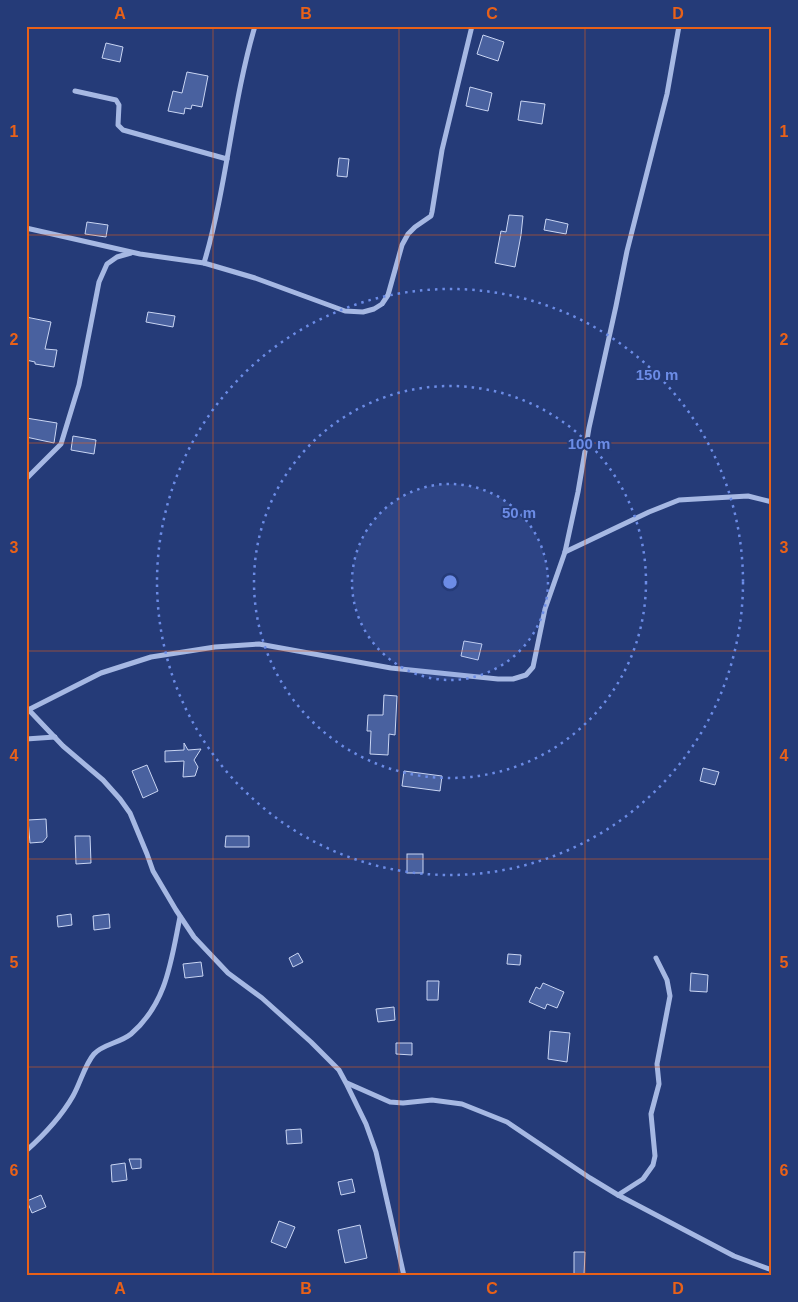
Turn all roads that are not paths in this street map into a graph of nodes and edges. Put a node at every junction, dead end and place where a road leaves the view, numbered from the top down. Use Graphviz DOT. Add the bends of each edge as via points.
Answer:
graph roads {
  1 [pos="255,26"];
  2 [pos="472,26"];
  3 [pos="679,26"];
  4 [pos="75,91"];
  5 [pos="227,159"];
  6 [pos="26,228"];
  7 [pos="133,252"];
  8 [pos="204,263"];
  9 [pos="26,479"];
  10 [pos="772,502"];
  11 [pos="565,552"];
  12 [pos="27,709"];
  13 [pos="55,737"];
  14 [pos="26,739"];
  15 [pos="180,917"];
  16 [pos="656,958"];
  17 [pos="346,1083"];
  18 [pos="26,1151"];
  19 [pos="618,1195"];
  20 [pos="772,1270"];
  21 [pos="404,1276"];
  1 -- 5 [label="street"];
  2 -- 8 [label="street" via="442,150 432,212 408,234 402,245 388,295 382,304 363,312 345,311"];
  3 -- 11 [label="street" via="668,94 627,251"];
  4 -- 5 [label="street" via="116,100 118,125 123,130"];
  5 -- 8 [label="street"];
  6 -- 7 [label="street"];
  7 -- 8 [label="street"];
  7 -- 9 [label="street" via="107,264 99,282 62,444"];
  10 -- 11 [label="street" via="748,496 680,500"];
  11 -- 12 [label="street" via="545,609 533,667 526,675 512,680 390,668 260,644 151,657 101,673"];
  12 -- 13 [label="street"];
  13 -- 14 [label="street"];
  13 -- 15 [label="street" via="120,799 133,820 153,871"];
  15 -- 17 [label="street" via="228,973 262,998 311,1042 339,1070"];
  15 -- 18 [label="street" via="166,981 157,1003 142,1024 128,1036 94,1054 62,1114"];
  16 -- 19 [label="street" via="667,980 670,996 657,1064 659,1084 651,1114 655,1156 643,1179"];
  17 -- 19 [label="street" via="390,1102 432,1100 462,1104 498,1118"];
  17 -- 21 [label="street" via="376,1152"];
  19 -- 20 [label="street" via="734,1256"];
}
